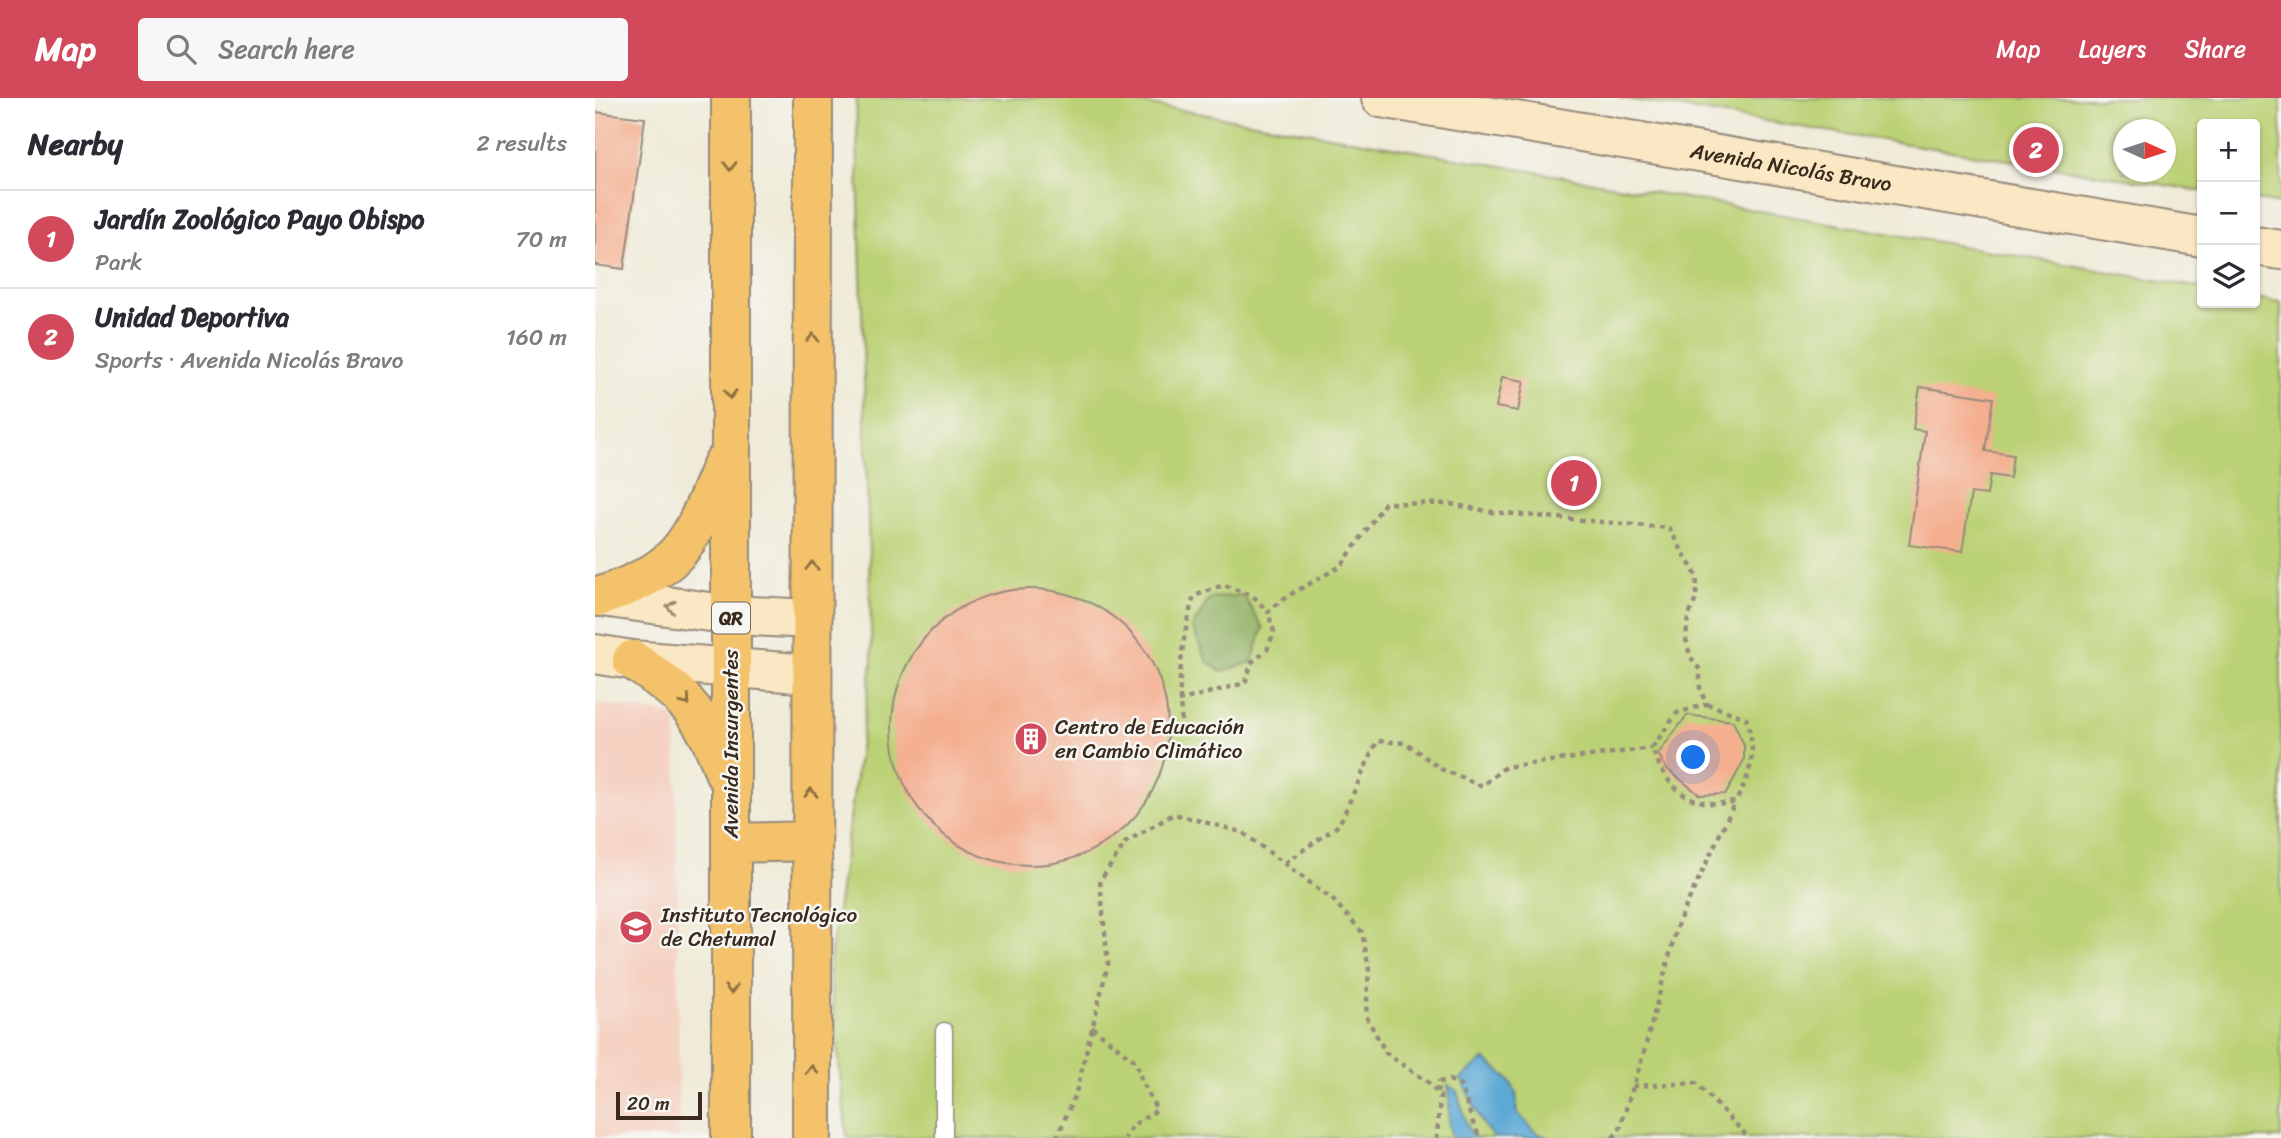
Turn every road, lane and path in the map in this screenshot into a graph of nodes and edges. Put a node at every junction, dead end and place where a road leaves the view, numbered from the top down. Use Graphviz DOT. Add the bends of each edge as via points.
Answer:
graph roads {
  1 [pos="731,98"];
  2 [pos="813,98"];
  3 [pos="1381,98"];
  4 [pos="2197,236"];
  5 [pos="2260,247"];
  6 [pos="2281,250"];
  7 [pos="730,448"];
  8 [pos="596,596"];
  9 [pos="1268,612"];
  10 [pos="731,615"];
  11 [pos="812,619"];
  12 [pos="595,654"];
  13 [pos="632,660"];
  14 [pos="732,668"];
  15 [pos="811,674"];
  16 [pos="1178,701"];
  17 [pos="1707,704"];
  18 [pos="1182,731"];
  19 [pos="1652,748"];
  20 [pos="732,795"];
  21 [pos="1735,802"];
  22 [pos="811,841"];
  23 [pos="731,844"];
  24 [pos="1286,863"];
  25 [pos="1093,1027"];
  26 [pos="944,1031"];
  27 [pos="1633,1086"];
  28 [pos="1437,1092"];
  29 [pos="731,1138"];
  30 [pos="812,1138"];
  31 [pos="944,1138"];
  32 [pos="1057,1138"];
  33 [pos="1125,1138"];
  34 [pos="1437,1138"];
  35 [pos="1481,1138"];
  36 [pos="1613,1138"];
  37 [pos="1749,1138"];
  1 -- 7 [label="main road, Avenida Insurgentes / QR, one-way"];
  11 -- 2 [label="main road, one-way"];
  3 -- 4 [label="main road, Avenida Nicolás Bravo"];
  5 -- 6 [label="main road"];
  7 -- 8 [label="main road" via="692,536 669,564 638,583"];
  7 -- 10 [label="main road, Avenida Insurgentes / QR"];
  10 -- 8 [label="main road, one-way"];
  9 -- 16 [label="path" via="1274,632 1267,650 1252,662 1245,683"];
  9 -- 16 [label="path" via="1253,596 1224,585 1194,596 1182,646"];
  9 -- 17 [label="path" via="1341,566 1385,503 1451,504 1669,528 1697,577 1686,639 1689,656 1700,670 1700,690"];
  10 -- 11 [label="main road"];
  10 -- 14 [label="main road, Avenida Insurgentes / QR"];
  11 -- 15 [label="main road"];
  12 -- 13 [label="main road"];
  13 -- 14 [label="main road"];
  13 -- 20 [label="main road, one-way" via="687,700 707,729"];
  14 -- 15 [label="main road"];
  14 -- 20 [label="main road, Avenida Insurgentes / QR"];
  22 -- 15 [label="main road, one-way"];
  16 -- 18 [label="path"];
  17 -- 19 [label="path" via="1677,713"];
  17 -- 21 [label="path" via="1746,718 1753,740 1749,776"];
  19 -- 21 [label="path" via="1661,773 1677,790 1698,802"];
  19 -- 24 [label="path" via="1504,767 1482,786 1441,769 1406,743 1377,741 1339,825"];
  20 -- 23 [label="main road, Avenida Insurgentes / QR"];
  21 -- 27 [label="path" via="1678,923"];
  22 -- 23 [label="main road"];
  30 -- 22 [label="main road, one-way"];
  23 -- 29 [label="main road, Avenida Insurgentes / QR, one-way"];
  24 -- 25 [label="path" via="1242,832 1174,814 1126,842 1100,881 1108,964"];
  24 -- 28 [label="path" via="1333,900 1362,932 1369,969 1366,1016 1386,1053"];
  25 -- 32 [label="path" via="1077,1090"];
  25 -- 33 [label="path" via="1136,1062 1157,1110 1132,1126"];
  26 -- 31 [label="lane"];
  27 -- 36 [label="path"];
  27 -- 37 [label="path" via="1696,1083"];
  28 -- 34 [label="path"];
  28 -- 35 [label="path" via="1439,1082 1459,1084"];
}
